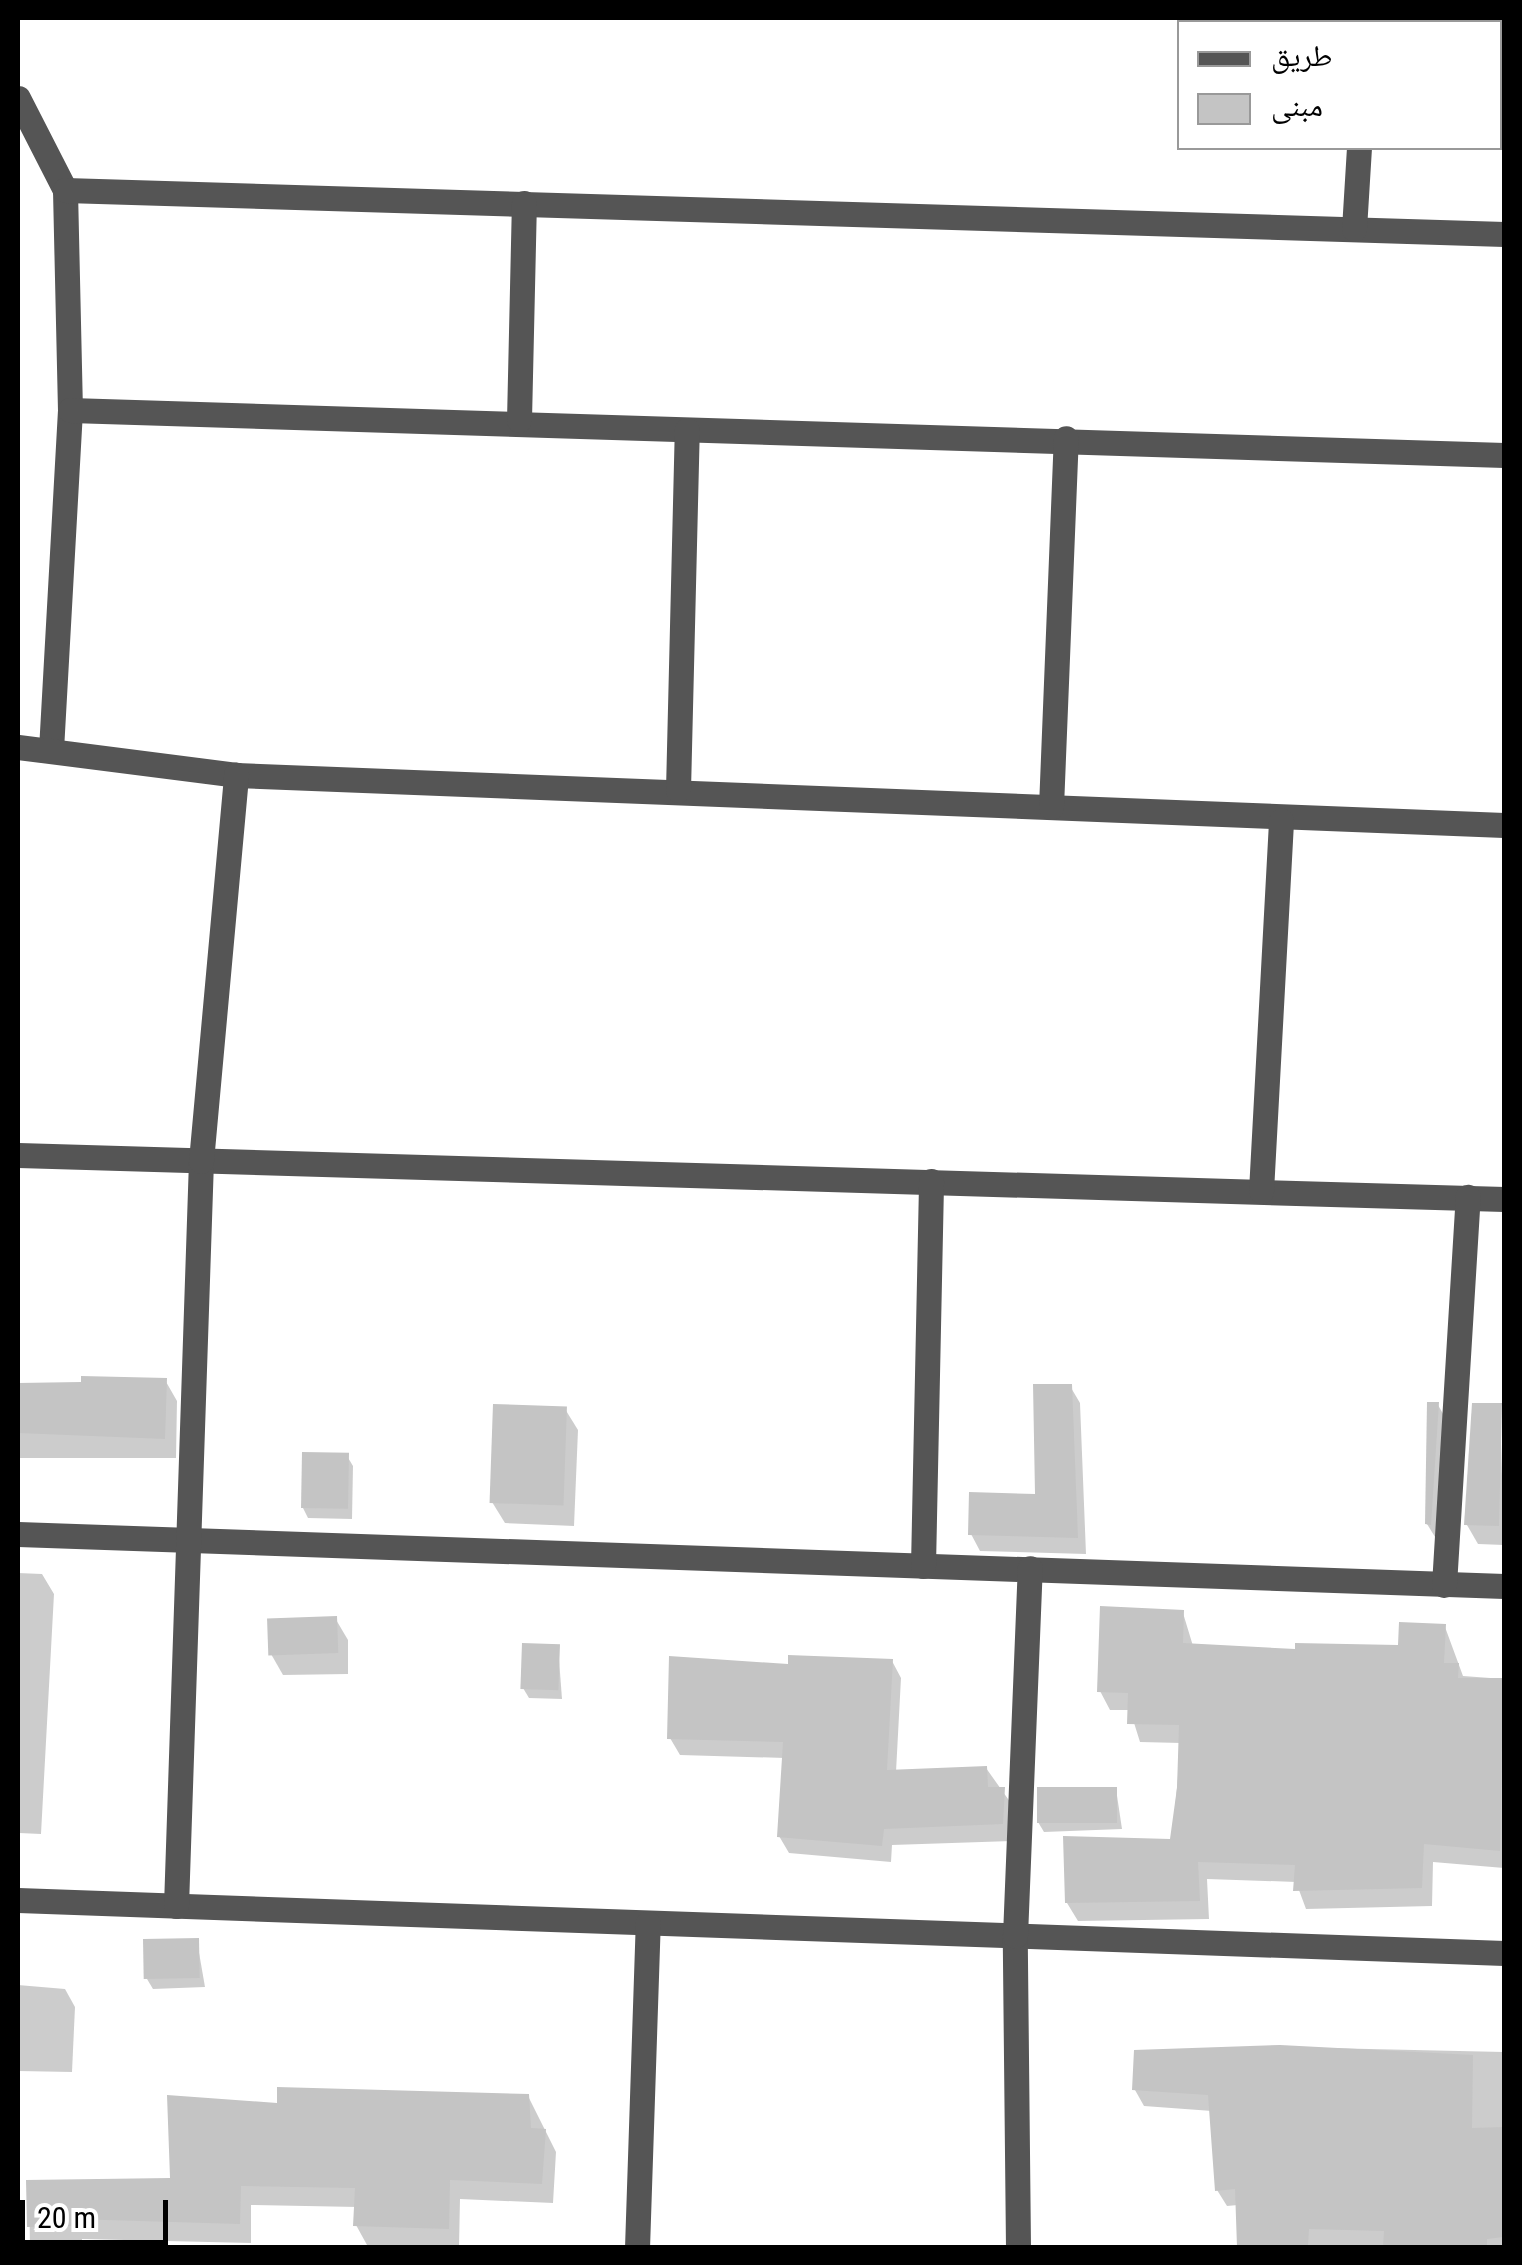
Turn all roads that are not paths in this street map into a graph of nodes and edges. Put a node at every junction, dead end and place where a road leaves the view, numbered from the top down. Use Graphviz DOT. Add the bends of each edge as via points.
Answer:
graph roads {
  1 [pos="18,98"];
  2 [pos="1360,150"];
  3 [pos="65,190"];
  4 [pos="524,203"];
  5 [pos="1354,229"];
  6 [pos="1504,234"];
  7 [pos="70,410"];
  8 [pos="519,420"];
  9 [pos="687,430"];
  10 [pos="1066,438"];
  11 [pos="1504,455"];
  12 [pos="18,748"];
  13 [pos="52,748"];
  14 [pos="236,775"];
  15 [pos="678,790"];
  16 [pos="1052,806"];
  17 [pos="1281,821"];
  18 [pos="1504,825"];
  19 [pos="18,1155"];
  20 [pos="201,1161"];
  21 [pos="932,1181"];
  22 [pos="1261,1191"];
  23 [pos="1468,1198"];
  24 [pos="1504,1198"];
  25 [pos="18,1534"];
  26 [pos="186,1542"];
  27 [pos="923,1566"];
  28 [pos="1030,1568"];
  29 [pos="1444,1585"];
  30 [pos="1504,1586"];
  31 [pos="18,1900"];
  32 [pos="176,1906"];
  33 [pos="648,1923"];
  34 [pos="1014,1936"];
  35 [pos="1504,1953"];
  36 [pos="636,2248"];
  37 [pos="1018,2248"];
  1 -- 3 [label="street"];
  2 -- 5 [label="street"];
  3 -- 4 [label="street"];
  3 -- 7 [label="street"];
  4 -- 5 [label="street"];
  4 -- 8 [label="street"];
  5 -- 6 [label="street"];
  7 -- 8 [label="street"];
  7 -- 13 [label="street"];
  8 -- 9 [label="street"];
  9 -- 10 [label="street"];
  9 -- 15 [label="street"];
  10 -- 11 [label="street"];
  10 -- 16 [label="street"];
  12 -- 13 [label="street"];
  13 -- 14 [label="street"];
  14 -- 15 [label="street"];
  14 -- 20 [label="street"];
  15 -- 16 [label="street"];
  16 -- 17 [label="street"];
  17 -- 18 [label="street"];
  17 -- 22 [label="street"];
  19 -- 20 [label="street"];
  20 -- 21 [label="street"];
  20 -- 26 [label="street"];
  21 -- 22 [label="street"];
  21 -- 27 [label="street"];
  22 -- 23 [label="street"];
  23 -- 24 [label="street"];
  23 -- 29 [label="street"];
  25 -- 26 [label="street"];
  26 -- 27 [label="street"];
  26 -- 32 [label="street"];
  27 -- 28 [label="street"];
  28 -- 29 [label="street"];
  28 -- 34 [label="street"];
  29 -- 30 [label="street"];
  31 -- 32 [label="street"];
  32 -- 33 [label="street"];
  33 -- 34 [label="street"];
  33 -- 36 [label="street"];
  34 -- 35 [label="street"];
  34 -- 37 [label="street"];
}
